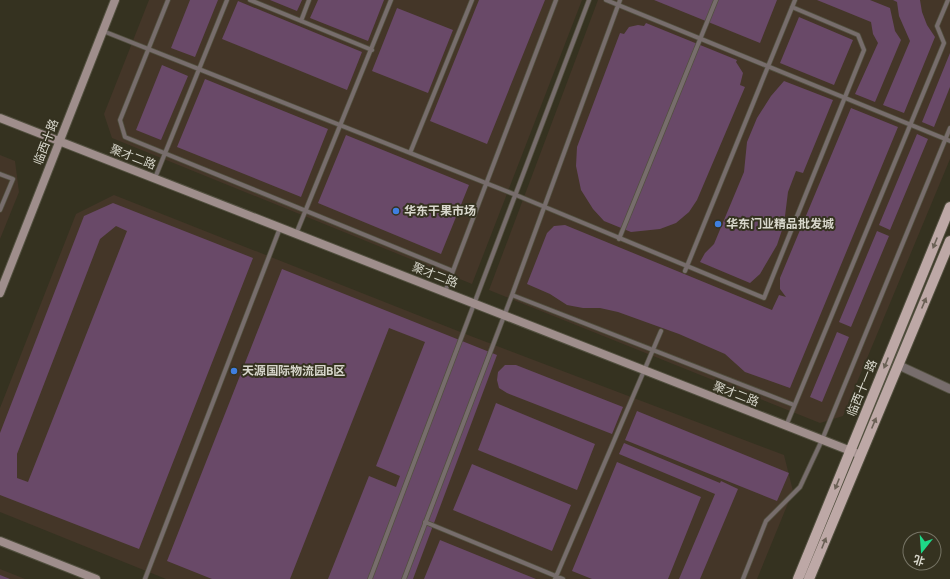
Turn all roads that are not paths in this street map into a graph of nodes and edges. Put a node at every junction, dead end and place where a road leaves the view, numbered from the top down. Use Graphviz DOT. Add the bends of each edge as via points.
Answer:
graph roads {
  1 [pos="115,0"];
  2 [pos="168,0"];
  3 [pos="227,0"];
  4 [pos="250,0"];
  5 [pos="309,0"];
  6 [pos="392,0"];
  7 [pos="472,0"];
  8 [pos="556,0"];
  9 [pos="589,0"];
  10 [pos="606,0"];
  11 [pos="620,0"];
  12 [pos="716,0"];
  13 [pos="795,0"];
  14 [pos="948,0"];
  15 [pos="618,5"];
  16 [pos="792,7"];
  17 [pos="301,21"];
  18 [pos="103,31"];
  19 [pos="701,39"];
  20 [pos="149,49"];
  21 [pos="372,50"];
  22 [pos="767,66"];
  23 [pos="199,69"];
  24 [pos="845,97"];
  25 [pos="0,118"];
  26 [pos="339,125"];
  27 [pos="911,125"];
  28 [pos="950,128"];
  29 [pos="945,139"];
  30 [pos="60,141"];
  31 [pos="950,141"];
  32 [pos="410,153"];
  33 [pos="165,154"];
  34 [pos="0,174"];
  35 [pos="155,178"];
  36 [pos="486,184"];
  37 [pos="516,195"];
  38 [pos="545,207"];
  39 [pos="950,207"];
  40 [pos="0,210"];
  41 [pos="305,211"];
  42 [pos="280,228"];
  43 [pos="296,234"];
  44 [pos="619,239"];
  45 [pos="950,241"];
  46 [pos="686,269"];
  47 [pos="453,271"];
  48 [pos="445,292"];
  49 [pos="0,293"];
  50 [pos="512,295"];
  51 [pos="475,304"];
  52 [pos="504,315"];
  53 [pos="661,331"];
  54 [pos="653,351"];
  55 [pos="898,365"];
  56 [pos="645,371"];
  57 [pos="950,389"];
  58 [pos="794,405"];
  59 [pos="786,426"];
  60 [pos="822,440"];
  61 [pos="851,451"];
  62 [pos="861,455"];
  63 [pos="425,522"];
  64 [pos="0,541"];
  65 [pos="556,578"];
  66 [pos="96,579"];
  67 [pos="145,579"];
  68 [pos="370,579"];
  69 [pos="404,579"];
  70 [pos="563,579"];
  71 [pos="743,579"];
  72 [pos="798,579"];
  73 [pos="810,579"];
  1 -- 18 [label="street, 临西十路"];
  2 -- 20 [label="lane"];
  3 -- 23 [label="lane"];
  4 -- 17 [label="lane"];
  5 -- 17 [label="lane"];
  6 -- 21 [label="lane"];
  7 -- 32 [label="lane"];
  8 -- 36 [label="lane"];
  9 -- 37 [label="lane"];
  10 -- 15 [label="lane"];
  11 -- 15 [label="lane"];
  12 -- 19 [label="lane"];
  13 -- 16 [label="lane"];
  14 -- 27 [label="lane" via="937,26 944,43"];
  15 -- 19 [label="lane"];
  15 -- 38 [label="lane"];
  16 -- 22 [label="lane"];
  16 -- 24 [label="lane" via="858,35 864,50"];
  17 -- 21 [label="lane"];
  18 -- 20 [label="lane"];
  18 -- 30 [label="street, 临西十路"];
  19 -- 22 [label="lane"];
  19 -- 44 [label="lane"];
  20 -- 23 [label="lane"];
  20 -- 33 [label="lane" via="120,120 124,136"];
  21 -- 26 [label="lane"];
  22 -- 24 [label="lane"];
  22 -- 46 [label="lane"];
  23 -- 26 [label="lane"];
  23 -- 33 [label="lane"];
  24 -- 27 [label="lane"];
  24 -- 46 [label="lane" via="764,298"];
  25 -- 30 [label="street, 聚才二路"];
  26 -- 32 [label="lane"];
  26 -- 41 [label="lane"];
  27 -- 29 [label="lane"];
  27 -- 58 [label="lane"];
  28 -- 29 [label="lane"];
  29 -- 31 [label="lane"];
  29 -- 60 [label="lane"];
  30 -- 35 [label="street, 聚才二路"];
  30 -- 49 [label="street, 临西十路"];
  32 -- 36 [label="lane"];
  33 -- 35 [label="lane"];
  33 -- 41 [label="lane"];
  34 -- 40 [label="lane" via="12,179"];
  35 -- 42 [label="street, 聚才二路"];
  36 -- 37 [label="lane"];
  36 -- 47 [label="lane"];
  37 -- 38 [label="lane"];
  37 -- 51 [label="lane"];
  38 -- 44 [label="lane"];
  38 -- 50 [label="lane"];
  39 -- 61 [label="main road, 临西十一路, one-way"];
  41 -- 43 [label="lane"];
  41 -- 47 [label="lane"];
  42 -- 43 [label="street, 聚才二路"];
  42 -- 67 [label="lane"];
  43 -- 48 [label="street, 聚才二路"];
  44 -- 46 [label="lane"];
  55 -- 45 [label="main road, 临西十一路, one-way"];
  47 -- 48 [label="lane"];
  48 -- 51 [label="street, 聚才二路"];
  50 -- 52 [label="lane"];
  50 -- 54 [label="lane"];
  51 -- 52 [label="street, 聚才二路"];
  51 -- 68 [label="lane"];
  52 -- 56 [label="street, 聚才二路"];
  52 -- 63 [label="lane"];
  53 -- 54 [label="lane"];
  54 -- 56 [label="lane"];
  54 -- 58 [label="lane"];
  55 -- 57 [label="street"];
  62 -- 55 [label="main road, 临西十一路, one-way"];
  56 -- 59 [label="street, 聚才二路"];
  56 -- 65 [label="lane"];
  58 -- 59 [label="lane"];
  59 -- 60 [label="street, 聚才二路"];
  60 -- 61 [label="street, 聚才二路"];
  60 -- 71 [label="lane" via="800,488 766,521"];
  61 -- 62 [label="street, 聚才二路"];
  61 -- 72 [label="main road, 临西十一路, one-way"];
  73 -- 62 [label="main road, 临西十一路, one-way"];
  63 -- 65 [label="lane"];
  63 -- 69 [label="lane"];
  64 -- 66 [label="street"];
  65 -- 70 [label="lane"];
}
